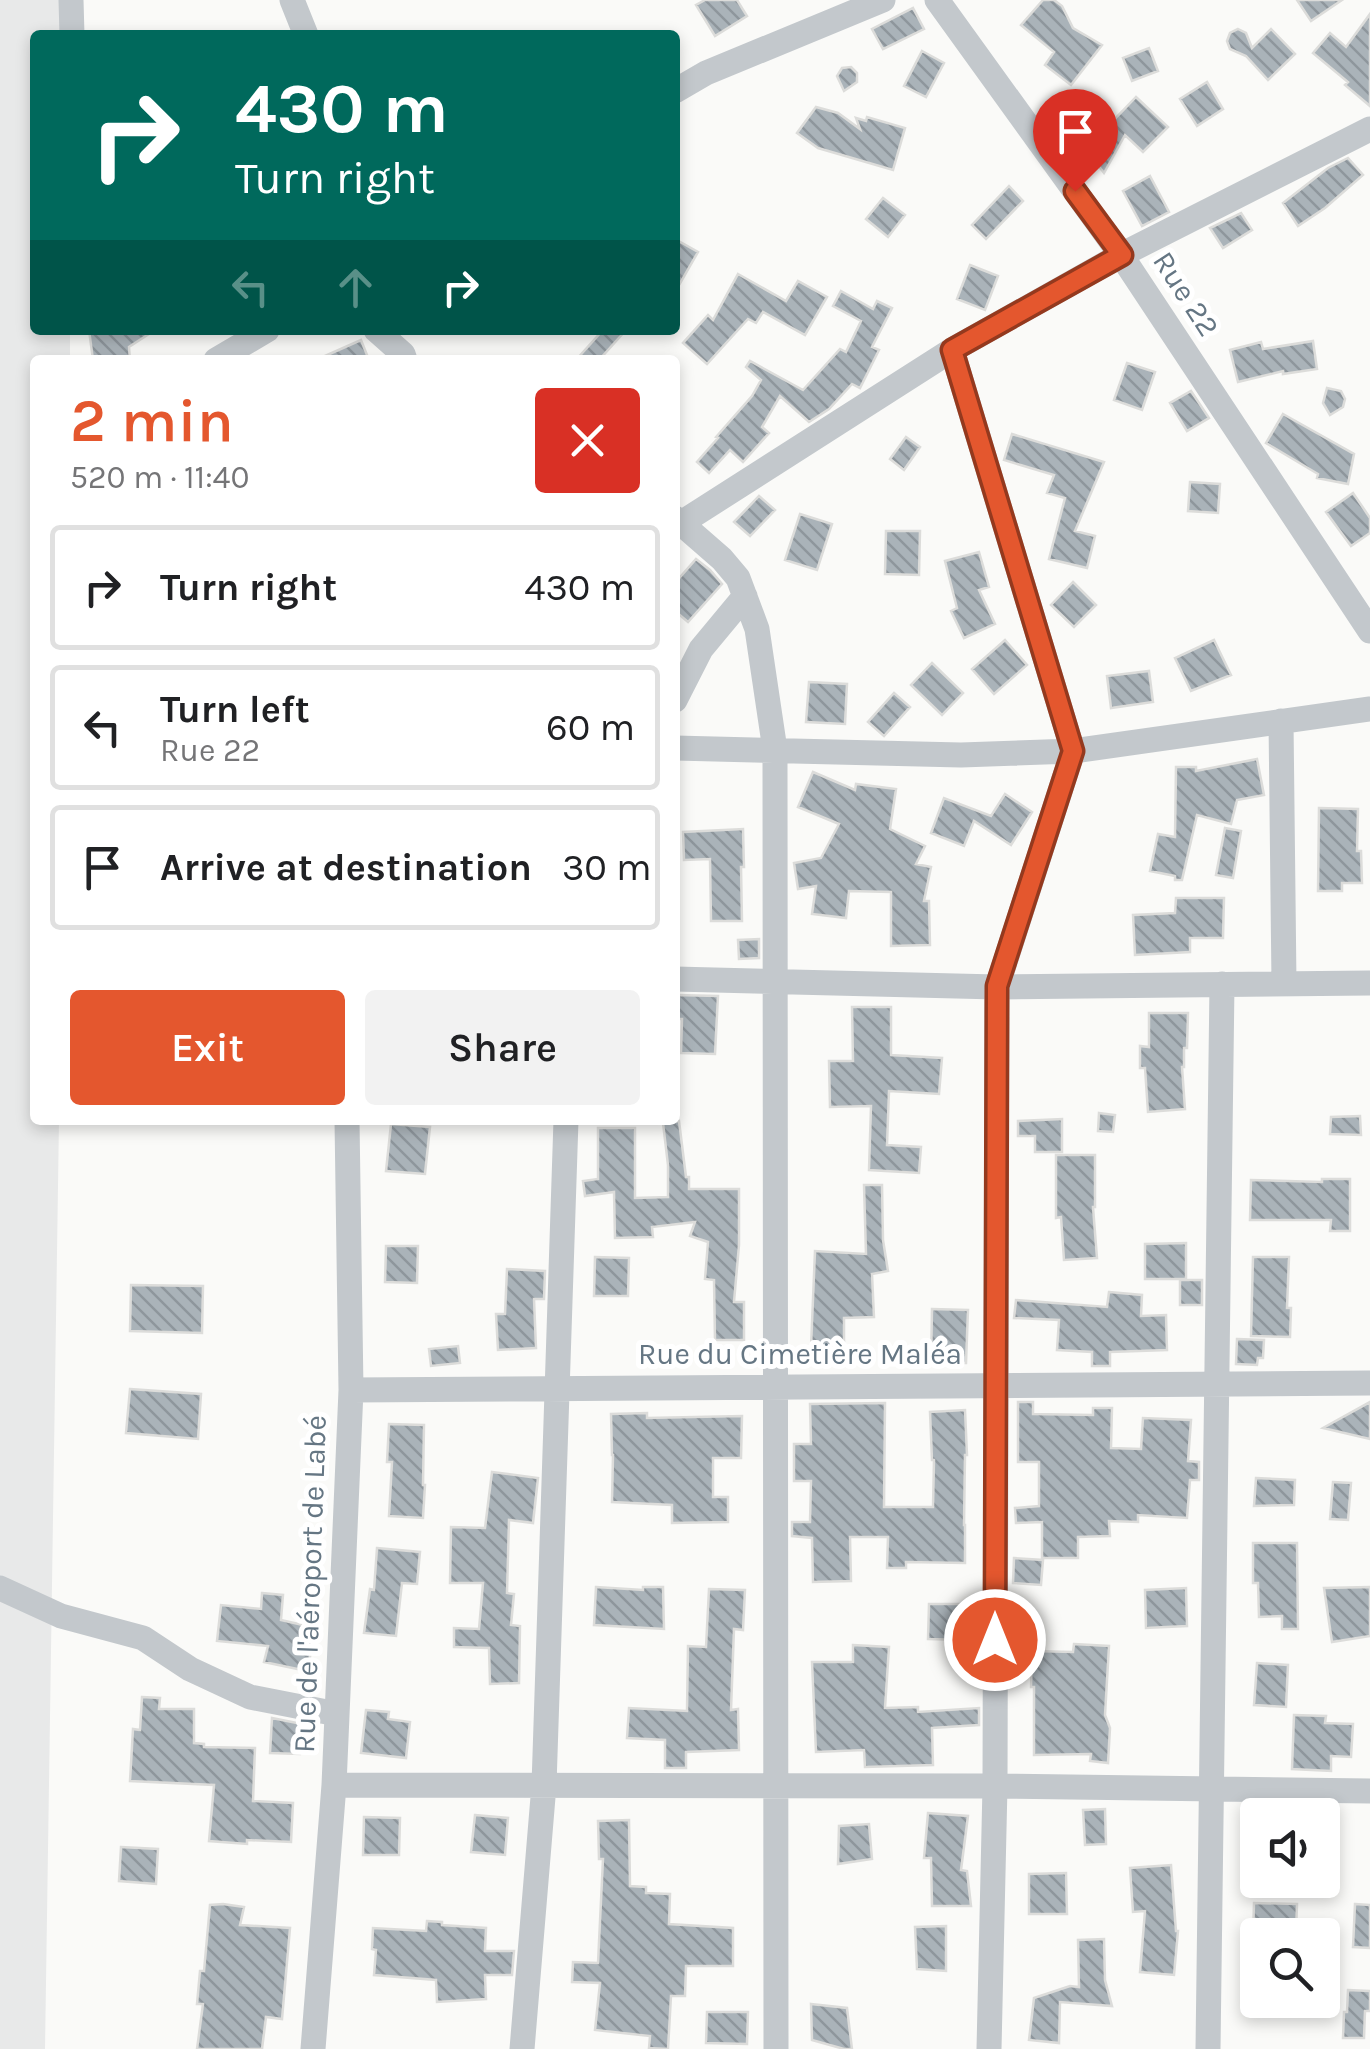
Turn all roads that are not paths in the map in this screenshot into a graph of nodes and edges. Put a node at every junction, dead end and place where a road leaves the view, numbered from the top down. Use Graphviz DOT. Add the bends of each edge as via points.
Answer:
graph roads {
  1 [pos="71,0"];
  2 [pos="292,0"];
  3 [pos="884,0"];
  4 [pos="937,0"];
  5 [pos="72,30"];
  6 [pos="304,30"];
  7 [pos="680,88"];
  8 [pos="1370,129"];
  9 [pos="1122,255"];
  10 [pos="259,335"];
  11 [pos="382,335"];
  12 [pos="952,350"];
  13 [pos="229,355"];
  14 [pos="405,355"];
  15 [pos="680,522"];
  16 [pos="680,525"];
  17 [pos="745,596"];
  18 [pos="1370,630"];
  19 [pos="680,690"];
  20 [pos="1370,709"];
  21 [pos="1281,721"];
  22 [pos="680,748"];
  23 [pos="775,750"];
  24 [pos="1073,751"];
  25 [pos="680,979"];
  26 [pos="775,981"];
  27 [pos="1370,983"];
  28 [pos="1222,984"];
  29 [pos="1284,984"];
  30 [pos="997,986"];
  31 [pos="347,1125"];
  32 [pos="566,1125"];
  33 [pos="1216,1384"];
  34 [pos="1370,1384"];
  35 [pos="996,1386"];
  36 [pos="776,1387"];
  37 [pos="557,1388"];
  38 [pos="351,1390"];
  39 [pos="0,1588"];
  40 [pos="337,1714"];
  41 [pos="334,1784"];
  42 [pos="544,1785"];
  43 [pos="776,1786"];
  44 [pos="994,1786"];
  45 [pos="1212,1789"];
  46 [pos="1370,1792"];
  47 [pos="313,2049"];
  48 [pos="522,2049"];
  49 [pos="776,2049"];
  50 [pos="989,2049"];
  51 [pos="1208,2049"];
  1 -- 5 [label="street"];
  2 -- 6 [label="street"];
  3 -- 7 [label="street"];
  4 -- 9 [label="street, Rue 22"];
  8 -- 9 [label="street"];
  9 -- 12 [label="street"];
  9 -- 18 [label="street, Rue 22"];
  10 -- 13 [label="street"];
  11 -- 14 [label="street"];
  12 -- 15 [label="street"];
  12 -- 24 [label="street"];
  16 -- 17 [label="street" via="722,559"];
  17 -- 19 [label="street" via="701,650"];
  17 -- 23 [label="street" via="757,629"];
  20 -- 21 [label="street"];
  21 -- 24 [label="street"];
  21 -- 29 [label="street"];
  22 -- 23 [label="street"];
  23 -- 24 [label="street"];
  23 -- 26 [label="street"];
  24 -- 30 [label="street"];
  25 -- 26 [label="street"];
  26 -- 30 [label="street"];
  26 -- 36 [label="street"];
  27 -- 29 [label="street"];
  28 -- 29 [label="street"];
  28 -- 30 [label="street"];
  28 -- 33 [label="street"];
  30 -- 35 [label="street"];
  31 -- 38 [label="street, Rue de l'aéroport de Labé"];
  32 -- 37 [label="street"];
  33 -- 34 [label="street, Rue du Cimetière Maléa"];
  33 -- 35 [label="street, Rue du Cimetière Maléa"];
  33 -- 45 [label="street"];
  35 -- 36 [label="street, Rue du Cimetière Maléa"];
  35 -- 44 [label="street"];
  36 -- 37 [label="street, Rue du Cimetière Maléa"];
  36 -- 43 [label="street"];
  37 -- 38 [label="street, Rue du Cimetière Maléa"];
  37 -- 42 [label="street"];
  38 -- 40 [label="street, Rue de l'aéroport de Labé"];
  39 -- 40 [label="street" via="61,1616 143,1638 250,1697"];
  40 -- 41 [label="street, Rue de l'aéroport de Labé"];
  41 -- 42 [label="street"];
  41 -- 47 [label="street, Rue de l'aéroport de Labé"];
  42 -- 43 [label="street"];
  42 -- 48 [label="street"];
  43 -- 44 [label="street"];
  43 -- 49 [label="street"];
  44 -- 45 [label="street"];
  44 -- 50 [label="street"];
  45 -- 46 [label="street"];
  45 -- 51 [label="street"];
}
